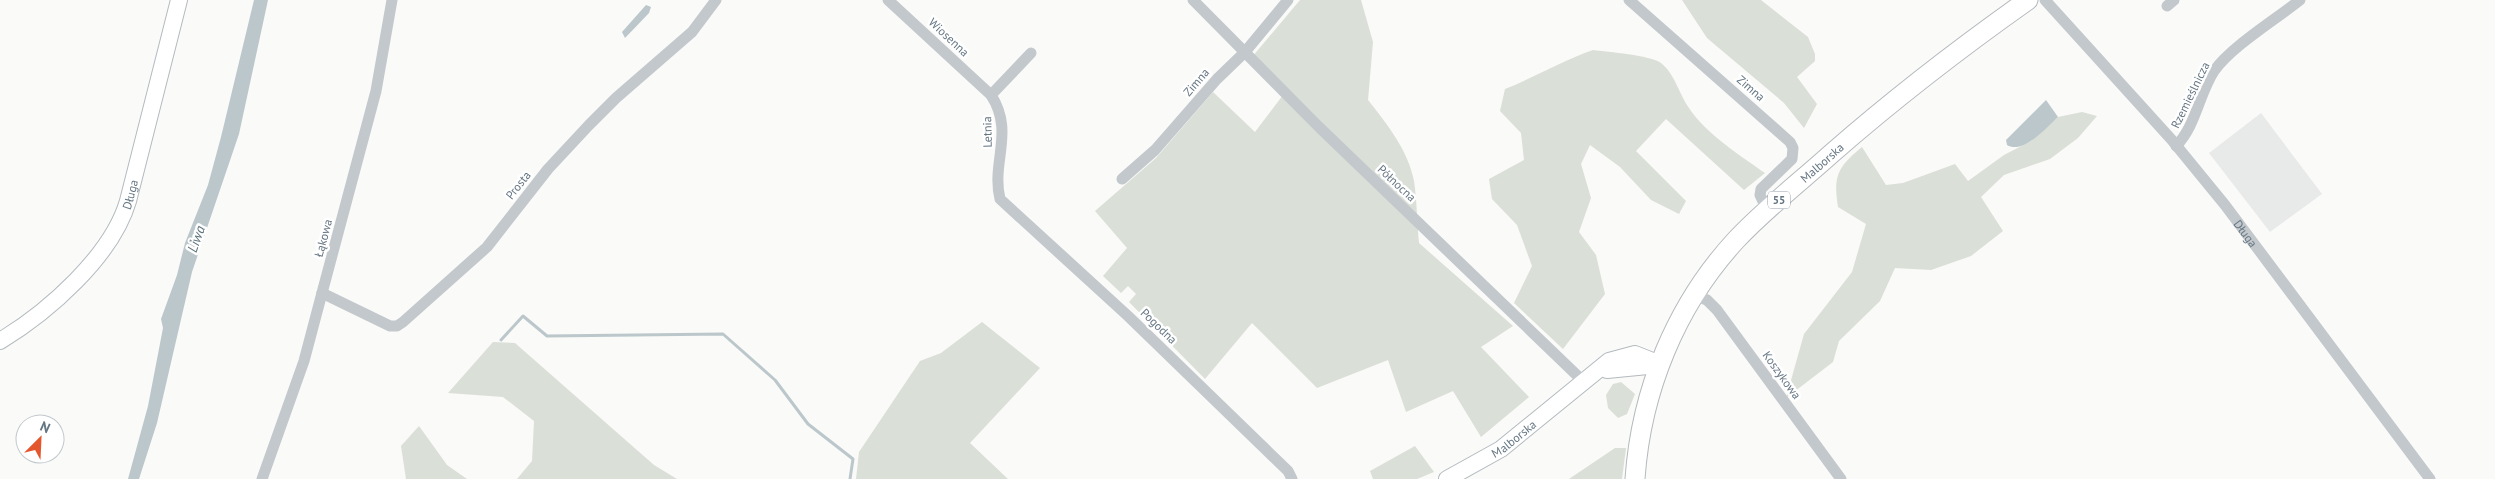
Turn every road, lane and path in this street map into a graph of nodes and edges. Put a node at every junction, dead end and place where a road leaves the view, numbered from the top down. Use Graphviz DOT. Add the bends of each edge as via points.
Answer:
graph roads {
  1 [pos="179,0"];
  2 [pos="392,0"];
  3 [pos="716,0"];
  4 [pos="888,0"];
  5 [pos="1193,0"];
  6 [pos="1288,0"];
  7 [pos="1629,0"];
  8 [pos="2028,0"];
  9 [pos="2044,0"];
  10 [pos="2300,0"];
  11 [pos="1245,52"];
  12 [pos="1031,53"];
  13 [pos="991,95"];
  14 [pos="2176,146"];
  15 [pos="1122,179"];
  16 [pos="1000,199"];
  17 [pos="1767,210"];
  18 [pos="322,293"];
  19 [pos="1694,296"];
  20 [pos="0,341"];
  21 [pos="1660,364"];
  22 [pos="1635,367"];
  23 [pos="1598,372"];
  24 [pos="1585,383"];
  25 [pos="1651,387"];
  26 [pos="262,479"];
  27 [pos="1292,479"];
  28 [pos="1447,479"];
  29 [pos="1635,479"];
  30 [pos="1841,479"];
  31 [pos="2430,479"];
  1 -- 20 [label="street, Długa" via="120,224 72,284 49,306"];
  2 -- 18 [label="street, Łąkowa" via="376,91"];
  3 -- 18 [label="street, Prosta" via="692,32 616,98 548,169 487,247 404,322 390,326"];
  4 -- 13 [label="street, Wiosenna"];
  5 -- 11 [label="street, Północna"];
  6 -- 11 [label="street, Zimna"];
  7 -- 17 [label="street, Zimna" via="1790,142 1792,159 1761,188 1760,195"];
  8 -- 17 [label="main road, Malborska / 55" via="1935,67"];
  9 -- 14 [label="street, Długa"];
  10 -- 14 [label="street, Rzemieślnicza" via="2225,58 2213,72 2185,138"];
  11 -- 15 [label="street, Zimna" via="1217,78 1155,150"];
  11 -- 24 [label="street, Północna" via="1319,128"];
  12 -- 13 [label="street"];
  13 -- 16 [label="street, Letnia" via="1000,109 1002,126 997,188"];
  14 -- 31 [label="street, Długa" via="2236,220"];
  16 -- 27 [label="street, Pogodna" via="1128,316"];
  17 -- 19 [label="main road, Malborska / 55" via="1736,240"];
  18 -- 26 [label="street, Łąkowa" via="304,361"];
  19 -- 21 [label="main road, Malborska / 55"];
  19 -- 30 [label="street, Koszykowa" via="1707,300 1717,310"];
  21 -- 22 [label="street"];
  21 -- 23 [label="street, Malborska" via="1635,354 1609,361"];
  21 -- 25 [label="main road, 55"];
  22 -- 23 [label="street"];
  22 -- 25 [label="street"];
  23 -- 24 [label="street, Malborska"];
  24 -- 28 [label="street, Malborska" via="1501,449"];
  25 -- 29 [label="main road, 55"];
}
